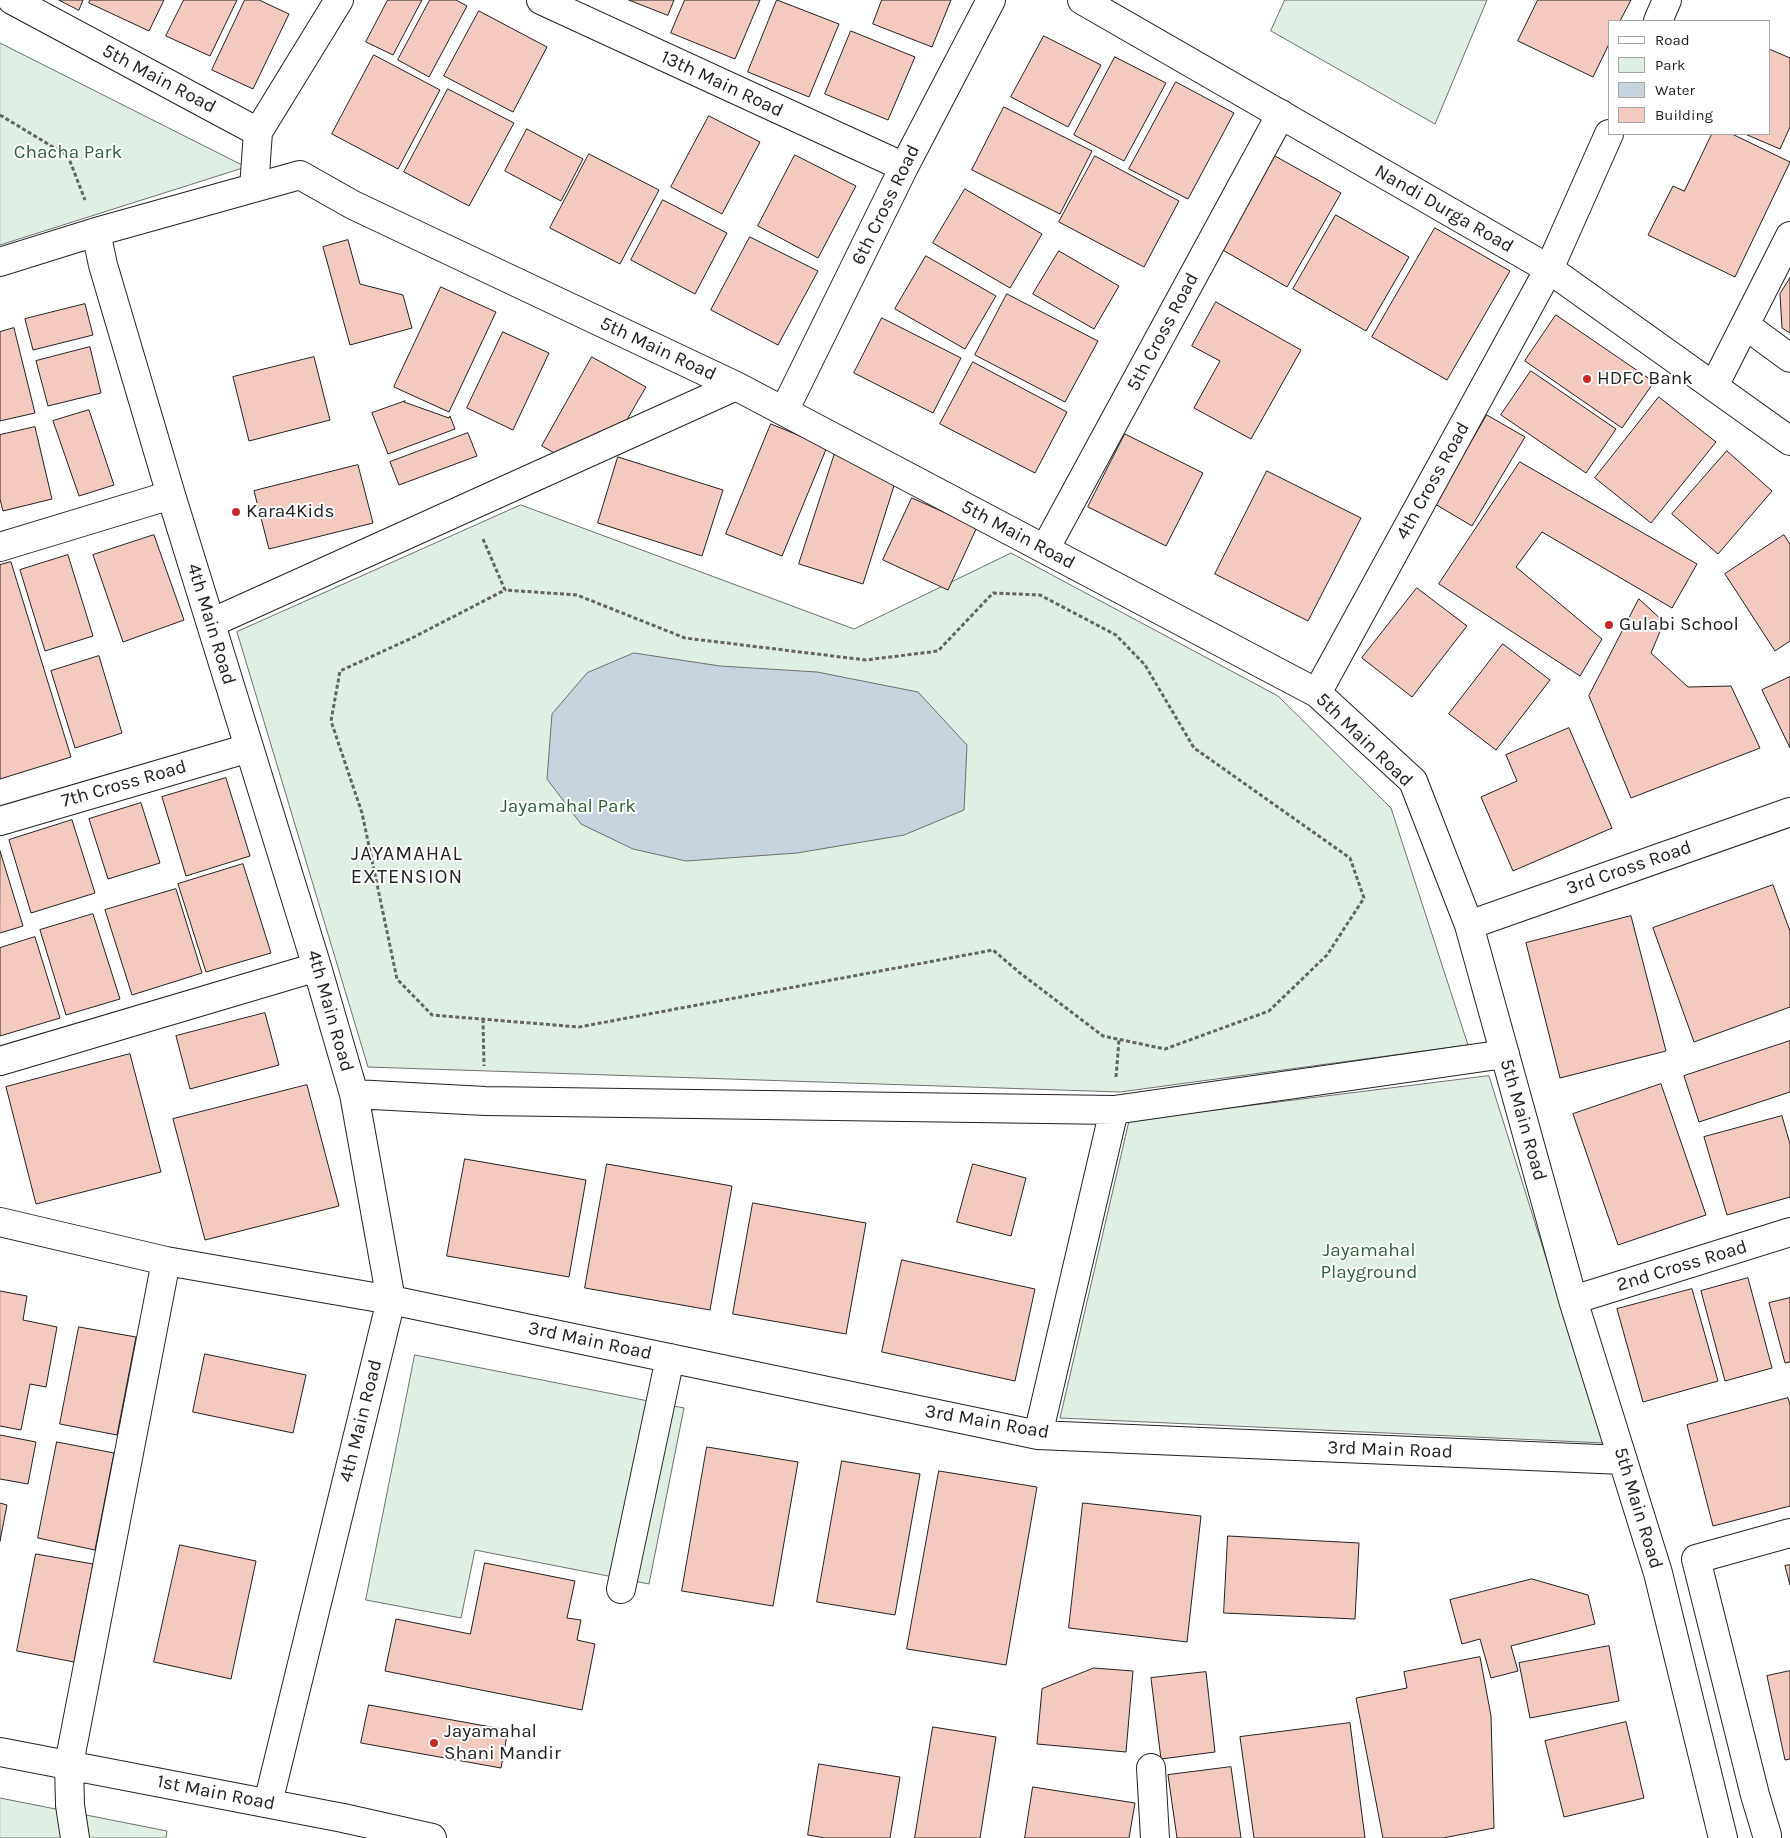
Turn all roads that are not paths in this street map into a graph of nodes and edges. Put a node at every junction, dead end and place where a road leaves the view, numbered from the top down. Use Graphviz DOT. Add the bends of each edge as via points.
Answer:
graph roads {
  1 [pos="12,0"];
  2 [pos="339,0"];
  3 [pos="541,0"];
  4 [pos="991,0"];
  5 [pos="1082,0"];
  6 [pos="1667,0"];
  7 [pos="1658,20"];
  8 [pos="1281,114"];
  9 [pos="258,132"];
  10 [pos="1609,135"];
  11 [pos="904,167"];
  12 [pos="254,188"];
  13 [pos="96,232"];
  14 [pos="1790,236"];
  15 [pos="0,262"];
  16 [pos="1549,269"];
  17 [pos="1745,325"];
  18 [pos="1790,358"];
  19 [pos="736,386"];
  20 [pos="1714,386"];
  21 [pos="784,412"];
  22 [pos="1790,441"];
  23 [pos="171,495"];
  24 [pos="0,547"];
  25 [pos="1045,549"];
  26 [pos="210,623"];
  27 [pos="1317,693"];
  28 [pos="249,748"];
  29 [pos="1790,812"];
  30 [pos="0,821"];
  31 [pos="1468,925"];
  32 [pos="317,967"];
  33 [pos="1505,1054"];
  34 [pos="0,1061"];
  35 [pos="354,1094"];
  36 [pos="1114,1110"];
  37 [pos="0,1222"];
  38 [pos="1790,1232"];
  39 [pos="166,1261"];
  40 [pos="391,1300"];
  41 [pos="1573,1300"];
  42 [pos="670,1358"];
  43 [pos="1038,1434"];
  44 [pos="1623,1460"];
  45 [pos="1790,1533"];
  46 [pos="621,1589"];
  47 [pos="0,1752"];
  48 [pos="69,1764"];
  49 [pos="1151,1768"];
  50 [pos="268,1803"];
  51 [pos="1769,1834"];
  52 [pos="75,1838"];
  53 [pos="432,1838"];
  54 [pos="1155,1838"];
  55 [pos="1723,1838"];
  1 -- 9 [label="street, 5th Main Road"];
  2 -- 9 [label="street"];
  3 -- 11 [label="street, 13th Main Road"];
  4 -- 11 [label="street, 6th Cross Road"];
  5 -- 8 [label="street, Nandi Durga Road"];
  6 -- 7 [label="street"];
  8 -- 16 [label="street, Nandi Durga Road"];
  8 -- 25 [label="street, 5th Cross Road"];
  9 -- 12 [label="street"];
  10 -- 16 [label="street, 4th Cross Road"];
  11 -- 21 [label="street, 6th Cross Road"];
  12 -- 13 [label="street, 5th Main Road"];
  12 -- 19 [label="street, 5th Main Road" via="300,176 353,205"];
  13 -- 15 [label="street, 5th Main Road"];
  13 -- 23 [label="street, 4th Main Road"];
  14 -- 17 [label="street"];
  16 -- 20 [label="street, Nandi Durga Road"];
  16 -- 27 [label="street, 4th Cross Road"];
  17 -- 18 [label="street"];
  17 -- 20 [label="street"];
  19 -- 21 [label="street, 5th Main Road"];
  19 -- 26 [label="street"];
  20 -- 22 [label="street, Nandi Durga Road"];
  21 -- 25 [label="street, 5th Main Road"];
  23 -- 24 [label="street"];
  23 -- 26 [label="street, 4th Main Road"];
  25 -- 27 [label="street, 5th Main Road"];
  26 -- 28 [label="street, 4th Main Road"];
  27 -- 31 [label="street, 5th Main Road" via="1413,781"];
  28 -- 30 [label="street, 7th Cross Road"];
  28 -- 32 [label="street, 4th Main Road"];
  29 -- 31 [label="street, 3rd Cross Road"];
  31 -- 33 [label="street, 5th Main Road"];
  32 -- 34 [label="street"];
  32 -- 35 [label="street, 4th Main Road"];
  33 -- 36 [label="street"];
  33 -- 41 [label="street, 5th Main Road"];
  35 -- 36 [label="street" via="485,1102"];
  35 -- 40 [label="street, 4th Main Road"];
  36 -- 43 [label="street"];
  37 -- 39 [label="street, 3rd Main Road"];
  38 -- 41 [label="street, 2nd Cross Road"];
  39 -- 40 [label="street, 3rd Main Road"];
  39 -- 48 [label="street"];
  40 -- 42 [label="street, 3rd Main Road"];
  40 -- 50 [label="street, 4th Main Road"];
  41 -- 44 [label="street, 5th Main Road"];
  42 -- 43 [label="street, 3rd Main Road"];
  42 -- 46 [label="street"];
  43 -- 44 [label="street, 3rd Main Road"];
  44 -- 55 [label="street, 5th Main Road" via="1658,1573"];
  45 -- 51 [label="street" via="1696,1559 1755,1795"];
  47 -- 48 [label="street, 1st Main Road"];
  48 -- 50 [label="street, 1st Main Road"];
  48 -- 52 [label="street"];
  49 -- 54 [label="street"];
  50 -- 53 [label="street, 1st Main Road"];
}
